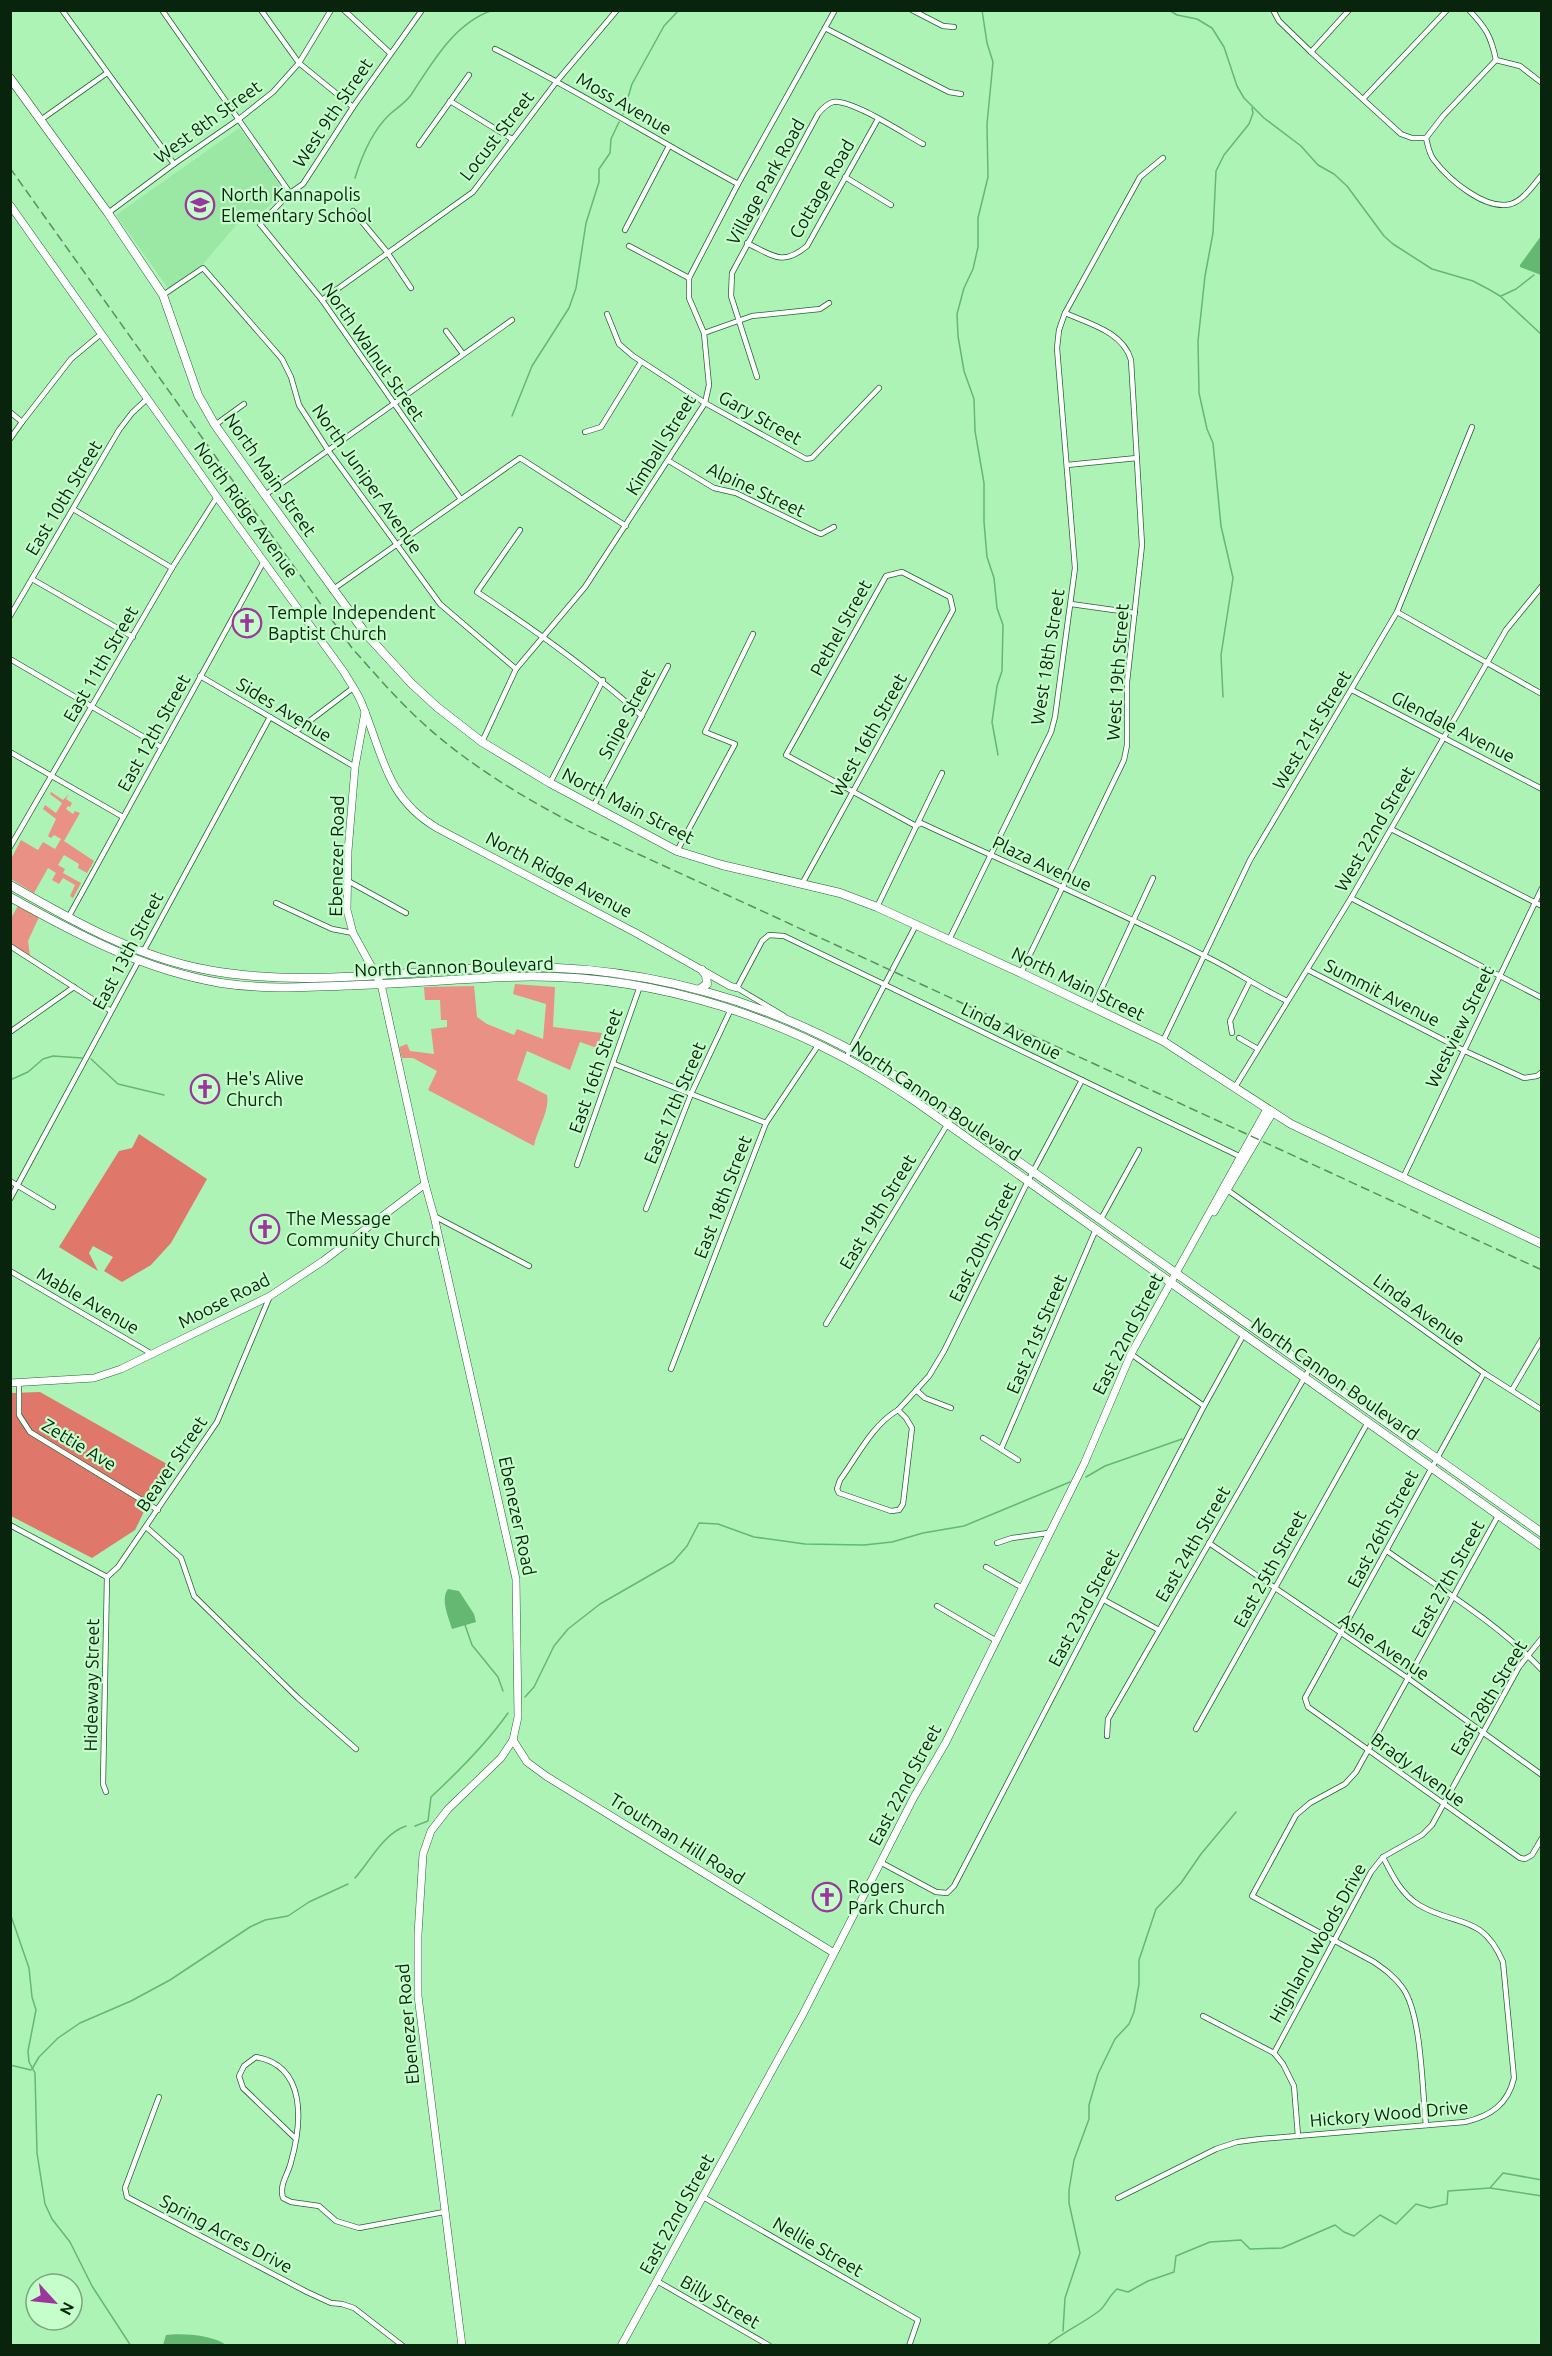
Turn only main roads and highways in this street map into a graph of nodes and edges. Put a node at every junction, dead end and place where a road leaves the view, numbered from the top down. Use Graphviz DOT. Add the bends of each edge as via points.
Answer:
graph roads {
  1 [pos="10,78"];
  2 [pos="10,885"];
  3 [pos="10,897"];
  4 [pos="702,970"];
  5 [pos="700,989"];
  6 [pos="1542,1244"];
  7 [pos="1542,1533"];
  8 [pos="1542,1546"];
  1 -- 6 [label="main road, North Main Street" via="163,295 198,395 215,425 332,590 411,683 482,742 677,851 840,893 1093,1007 1163,1041 1270,1111 1325,1141"];
  2 -- 5 [label="main road, North Cannon Boulevard" via="100,934 196,968 291,978 557,967 634,975"];
  3 -- 8 [label="main road, North Cannon Boulevard" via="138,961 203,979 290,988 575,978 640,986 731,1009 819,1044 893,1086 947,1123"];
  4 -- 5 [label="main road" via="708,984"];
  5 -- 7 [label="main road, North Cannon Boulevard" via="794,1022 851,1048 905,1082"];
}
